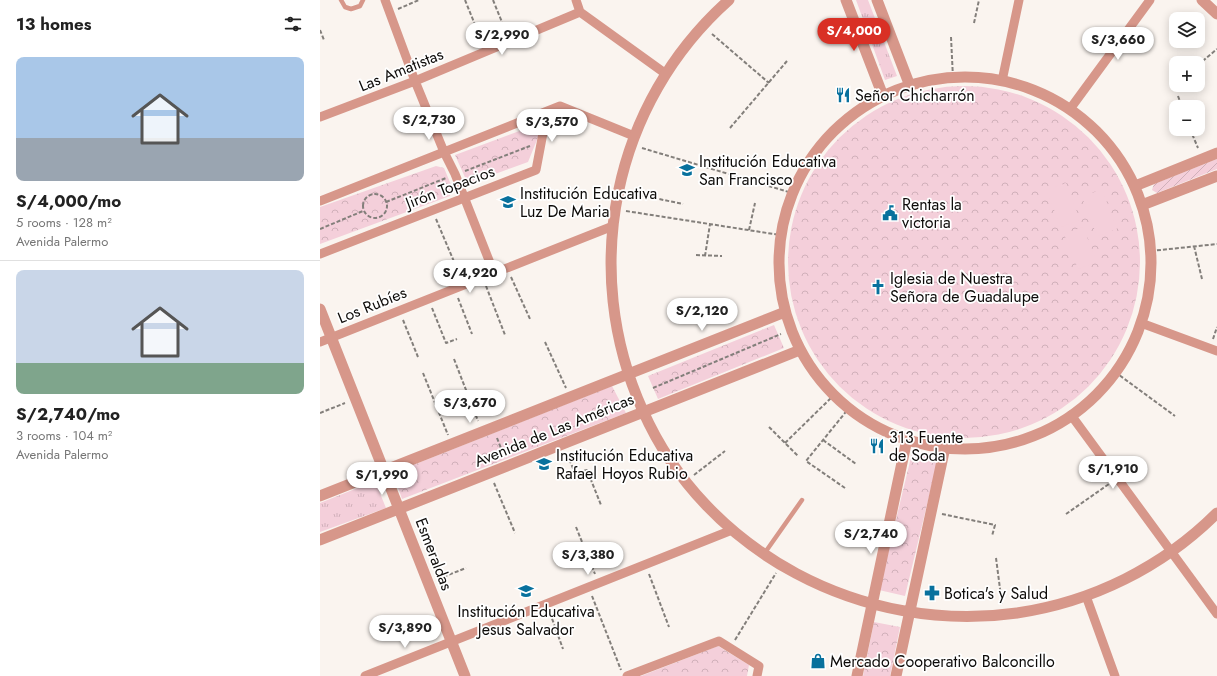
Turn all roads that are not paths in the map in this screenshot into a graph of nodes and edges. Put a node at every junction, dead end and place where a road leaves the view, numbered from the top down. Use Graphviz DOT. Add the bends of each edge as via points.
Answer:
graph roads {
  1 [pos="341,0"];
  2 [pos="363,0"];
  3 [pos="385,0"];
  4 [pos="576,0"];
  5 [pos="729,0"];
  6 [pos="846,0"];
  7 [pos="877,0"];
  8 [pos="1019,0"];
  9 [pos="1150,0"];
  10 [pos="1202,0"];
  11 [pos="580,12"];
  12 [pos="1217,14"];
  13 [pos="666,74"];
  14 [pos="415,81"];
  15 [pos="1002,81"];
  16 [pos="910,86"];
  17 [pos="883,96"];
  18 [pos="1070,109"];
  19 [pos="547,112"];
  20 [pos="320,117"];
  21 [pos="633,140"];
  22 [pos="444,152"];
  23 [pos="1217,153"];
  24 [pos="1217,176"];
  25 [pos="1135,186"];
  26 [pos="465,198"];
  27 [pos="320,201"];
  28 [pos="1142,206"];
  29 [pos="613,226"];
  30 [pos="320,254"];
  31 [pos="494,273"];
  32 [pos="320,309"];
  33 [pos="785,312"];
  34 [pos="1142,323"];
  35 [pos="331,337"];
  36 [pos="320,342"];
  37 [pos="800,350"];
  38 [pos="1213,350"];
  39 [pos="628,374"];
  40 [pos="643,412"];
  41 [pos="1071,415"];
  42 [pos="907,439"];
  43 [pos="945,447"];
  44 [pos="384,470"];
  45 [pos="320,496"];
  46 [pos="802,500"];
  47 [pos="400,509"];
  48 [pos="1217,514"];
  49 [pos="732,530"];
  50 [pos="320,540"];
  51 [pos="1172,552"];
  52 [pos="764,554"];
  53 [pos="1086,596"];
  54 [pos="872,605"];
  55 [pos="909,613"];
  56 [pos="1217,614"];
  57 [pos="452,642"];
  58 [pos="365,676"];
  59 [pos="465,676"];
  60 [pos="627,676"];
  61 [pos="757,676"];
  62 [pos="857,676"];
  63 [pos="896,676"];
  64 [pos="1115,676"];
  1 -- 2 [label="lane" via="345,7 351,9 360,6"];
  3 -- 14 [label="street"];
  4 -- 11 [label="street"];
  5 -- 13 [label="street" via="703,26"];
  6 -- 17 [label="street"];
  7 -- 16 [label="street"];
  8 -- 15 [label="street"];
  9 -- 18 [label="street"];
  10 -- 12 [label="street"];
  11 -- 13 [label="street"];
  11 -- 14 [label="street, Las Amatistas"];
  13 -- 21 [label="street"];
  14 -- 20 [label="street, Las Amatistas"];
  14 -- 22 [label="street"];
  15 -- 16 [label="street" via="954,78"];
  15 -- 18 [label="street" via="1043,95"];
  16 -- 17 [label="street"];
  17 -- 33 [label="street" via="845,120 814,154 792,193 780,235 778,261"];
  18 -- 25 [label="street" via="1113,149"];
  19 -- 21 [label="street" via="560,106"];
  19 -- 22 [label="street"];
  19 -- 26 [label="street, Jirón Topacios" via="536,170"];
  21 -- 29 [label="street" via="618,190"];
  22 -- 26 [label="street"];
  22 -- 27 [label="street"];
  23 -- 25 [label="street"];
  24 -- 28 [label="street"];
  25 -- 28 [label="street"];
  26 -- 30 [label="street, Jirón Topacios"];
  26 -- 31 [label="street"];
  28 -- 34 [label="street" via="1151,251 1151,275"];
  29 -- 31 [label="street, Los Rubíes"];
  29 -- 39 [label="street" via="611,282 614,310"];
  31 -- 35 [label="street, Los Rubíes"];
  32 -- 35 [label="street, Esmeraldas"];
  33 -- 37 [label="street"];
  33 -- 39 [label="street, Avenida de Las Américas"];
  34 -- 38 [label="street"];
  34 -- 41 [label="street" via="1130,349 1115,372 1088,402"];
  35 -- 36 [label="street, Los Rubíes"];
  35 -- 44 [label="street, Esmeraldas"];
  37 -- 40 [label="street, Avenida de Las Américas"];
  37 -- 42 [label="street" via="816,374 849,408 877,426"];
  39 -- 40 [label="street"];
  39 -- 44 [label="street, Avenida de Las Américas"];
  40 -- 47 [label="street, Avenida de Las Américas"];
  40 -- 49 [label="street" via="658,441 686,481"];
  41 -- 43 [label="street" via="1042,431 1011,442 978,448"];
  41 -- 51 [label="street"];
  42 -- 43 [label="street"];
  42 -- 54 [label="street"];
  43 -- 55 [label="street"];
  44 -- 45 [label="street, Avenida de Las Américas"];
  44 -- 47 [label="street, Esmeraldas"];
  46 -- 52 [label="lane"];
  47 -- 50 [label="street, Avenida de Las Américas"];
  47 -- 57 [label="street, Esmeraldas"];
  48 -- 51 [label="street"];
  49 -- 52 [label="street"];
  49 -- 57 [label="street"];
  51 -- 53 [label="street" via="1116,584"];
  51 -- 56 [label="street"];
  52 -- 54 [label="street" via="825,588"];
  53 -- 55 [label="street" via="1060,605 1004,615 957,617"];
  53 -- 64 [label="street"];
  54 -- 55 [label="street"];
  54 -- 62 [label="street"];
  55 -- 63 [label="street"];
  57 -- 58 [label="street"];
  57 -- 59 [label="street, Esmeraldas"];
  60 -- 61 [label="street" via="719,641 759,666"];
}
